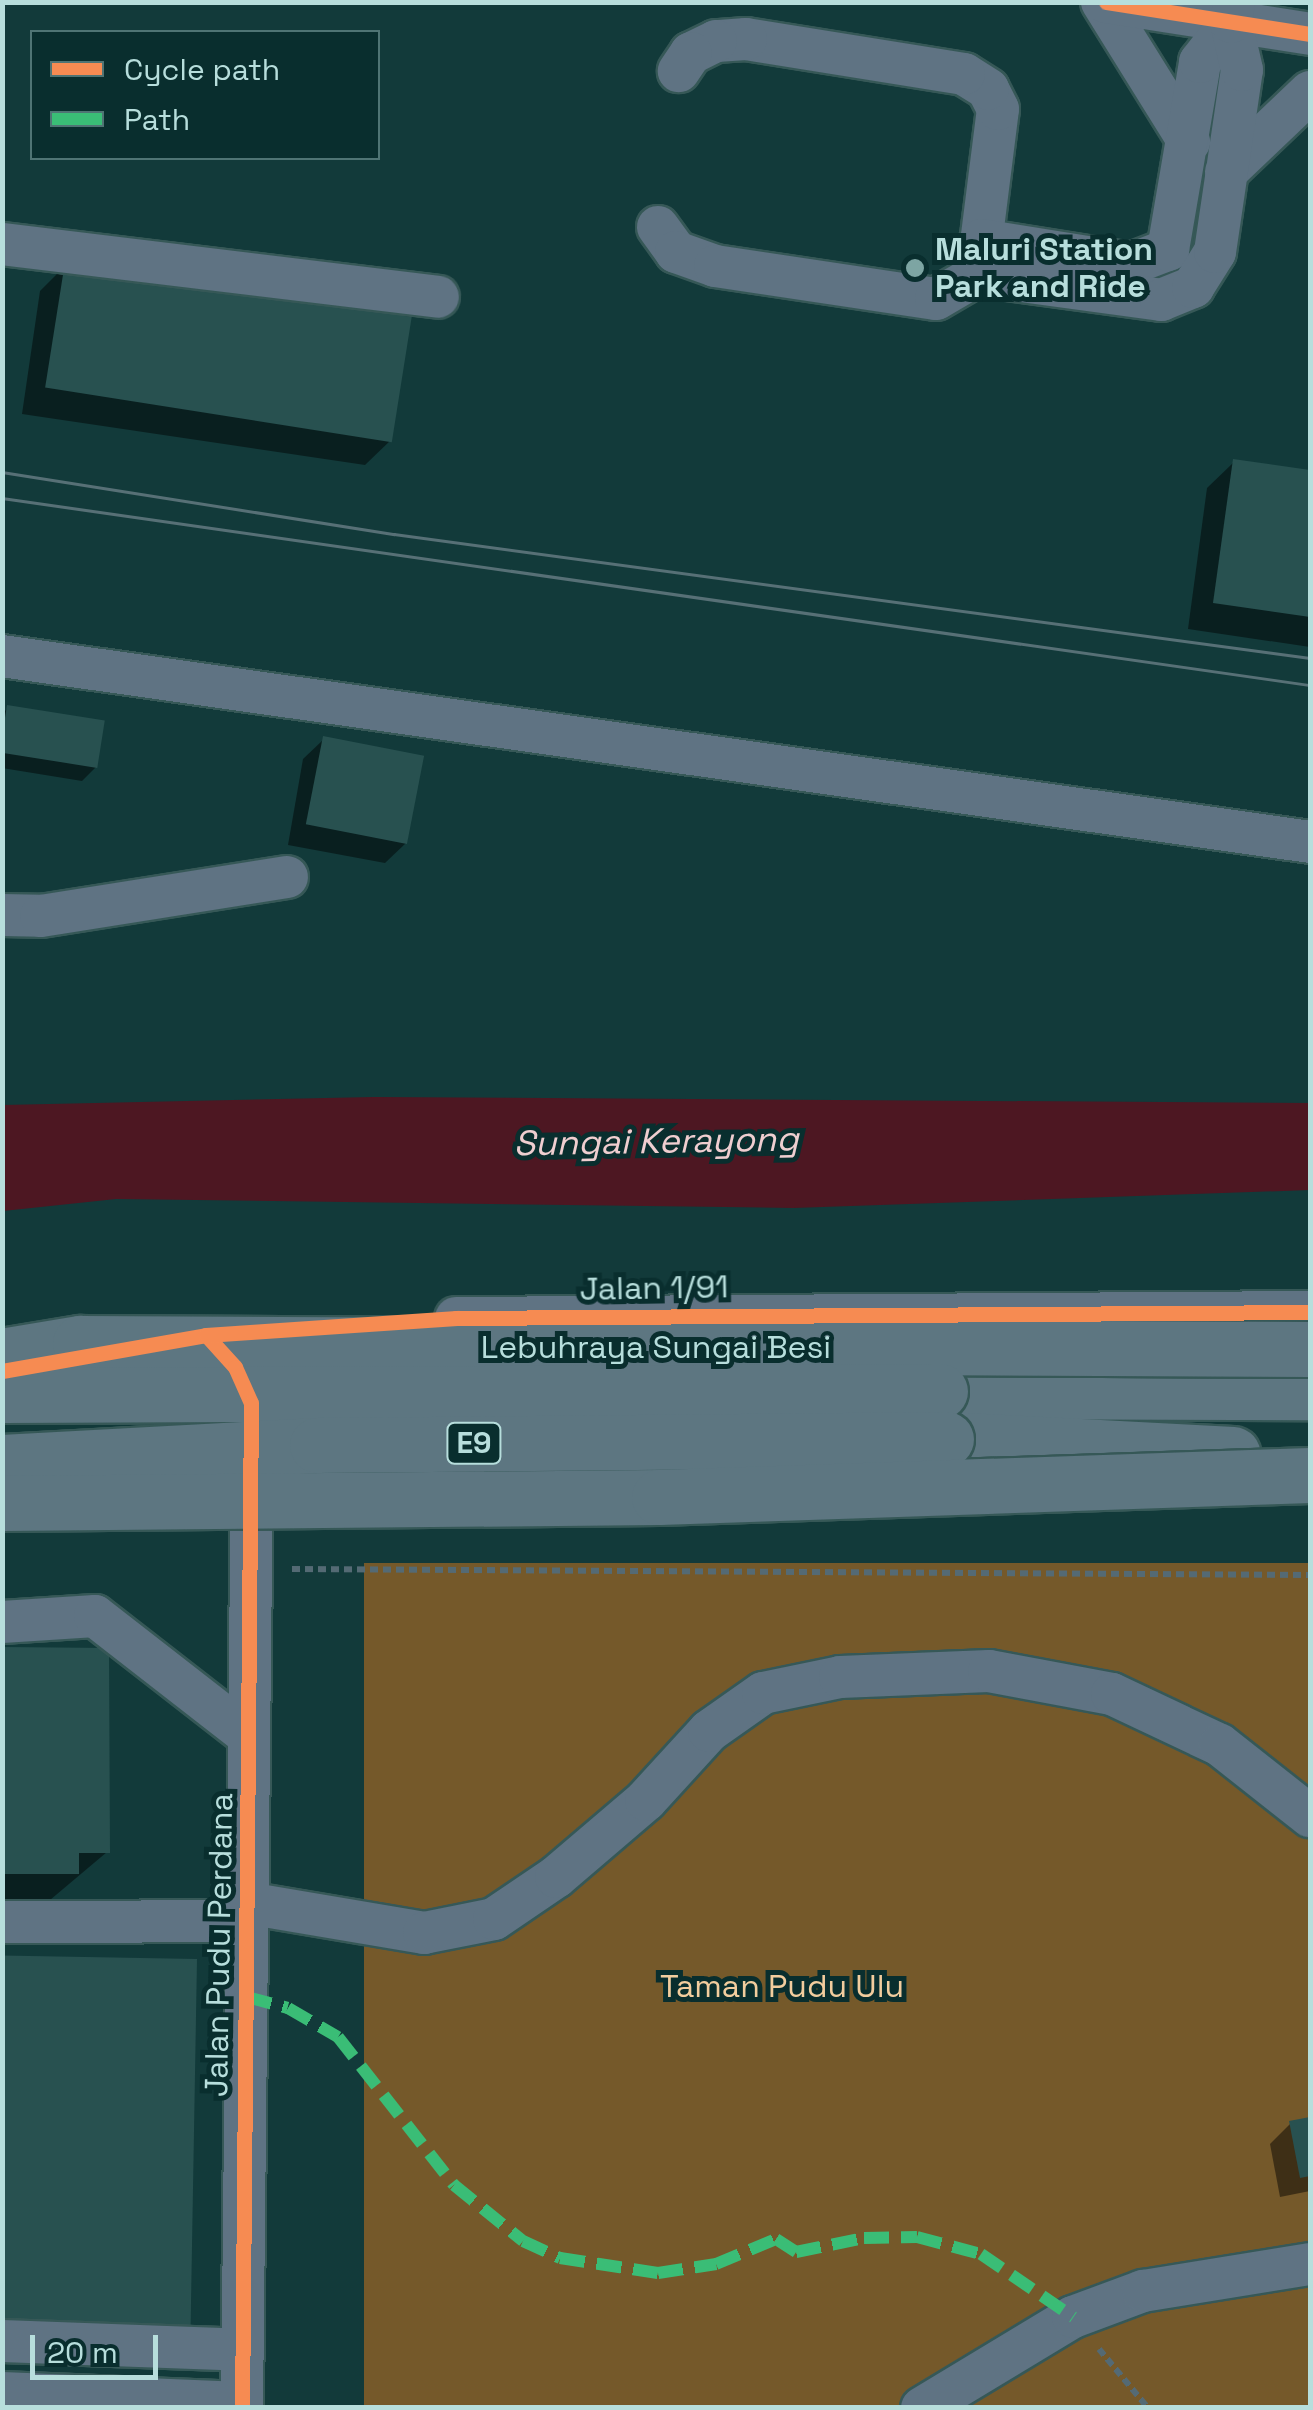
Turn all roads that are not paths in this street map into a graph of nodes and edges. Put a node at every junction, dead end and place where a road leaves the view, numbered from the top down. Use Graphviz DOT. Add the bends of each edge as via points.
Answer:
graph roads {
  1 [pos="1104,2"];
  2 [pos="1233,12"];
  3 [pos="1310,34"];
  4 [pos="679,71"];
  5 [pos="1310,92"];
  6 [pos="1189,142"];
  7 [pos="1226,172"];
  8 [pos="658,226"];
  9 [pos="2,244"];
  10 [pos="979,258"];
  11 [pos="438,297"];
  12 [pos="2,656"];
  13 [pos="1310,842"];
  14 [pos="287,878"];
  15 [pos="2,915"];
  16 [pos="1310,1312"];
  17 [pos="738,1314"];
  18 [pos="206,1336"];
  19 [pos="1310,1349"];
  20 [pos="2,1356"];
  21 [pos="2,1372"];
  22 [pos="1310,1392"];
  23 [pos="2,1396"];
  24 [pos="943,1415"];
  25 [pos="1310,1456"];
  26 [pos="2,1462"];
  27 [pos="1310,1475"];
  28 [pos="756,1476"];
  29 [pos="252,1482"];
  30 [pos="2,1503"];
  31 [pos="1310,1503"];
  32 [pos="2,1511"];
  33 [pos="2,1622"];
  34 [pos="249,1736"];
  35 [pos="1310,1816"];
  36 [pos="247,1912"];
  37 [pos="2,1922"];
  38 [pos="1310,2264"];
  39 [pos="2,2342"];
  40 [pos="242,2350"];
  41 [pos="2,2393"];
  42 [pos="81,2402"];
  43 [pos="242,2405"];
  44 [pos="922,2408"];
  1 -- 2 [label="street"];
  1 -- 6 [label="street"];
  2 -- 3 [label="street"];
  2 -- 6 [label="street" via="1200,62"];
  2 -- 7 [label="street" via="1242,70"];
  4 -- 10 [label="street" via="690,53 716,41 746,39 964,74 988,89 998,108"];
  5 -- 7 [label="street"];
  6 -- 10 [label="street" via="1174,234 1154,261"];
  7 -- 10 [label="street" via="1215,252 1194,287 1161,300"];
  8 -- 10 [label="street" via="676,252 715,266 936,298"];
  9 -- 11 [label="street"];
  12 -- 13 [label="street"];
  14 -- 15 [label="street" via="41,916"];
  16 -- 17 [label="street, Jalan 1/91"];
  17 -- 18 [label="street, Jalan 1/91" via="456,1318"];
  17 -- 28 [label="street" via="668,1359 660,1422 676,1455"];
  18 -- 21 [label="street, Jalan 1/91"];
  18 -- 29 [label="street, Jalan Pudu Perdana" via="235,1367 250,1402"];
  19 -- 20 [label="highway, Lebuhraya Sungai Besi, bridge" via="80,1343"];
  22 -- 24 [label="highway, E9"];
  23 -- 24 [label="highway, E9, bridge"];
  24 -- 25 [label="highway, E9"];
  24 -- 26 [label="highway, E9, bridge"];
  27 -- 30 [label="highway, E9, bridge" via="659,1497"];
  28 -- 29 [label="street"];
  28 -- 31 [label="highway"];
  29 -- 32 [label="street"];
  29 -- 34 [label="street, Jalan Pudu Perdana"];
  33 -- 34 [label="street" via="95,1616"];
  34 -- 36 [label="street, Jalan Pudu Perdana"];
  35 -- 36 [label="street" via="1220,1745 1112,1694 989,1671 840,1676 763,1693 709,1730 646,1800 556,1877 494,1919 424,1933"];
  36 -- 37 [label="street"];
  36 -- 40 [label="street, Jalan Pudu Perdana"];
  38 -- 44 [label="street" via="1160,2288 1073,2318"];
  39 -- 40 [label="street"];
  40 -- 43 [label="street, Jalan Pudu Perdana"];
  41 -- 42 [label="street"];
  42 -- 43 [label="street"];
}
